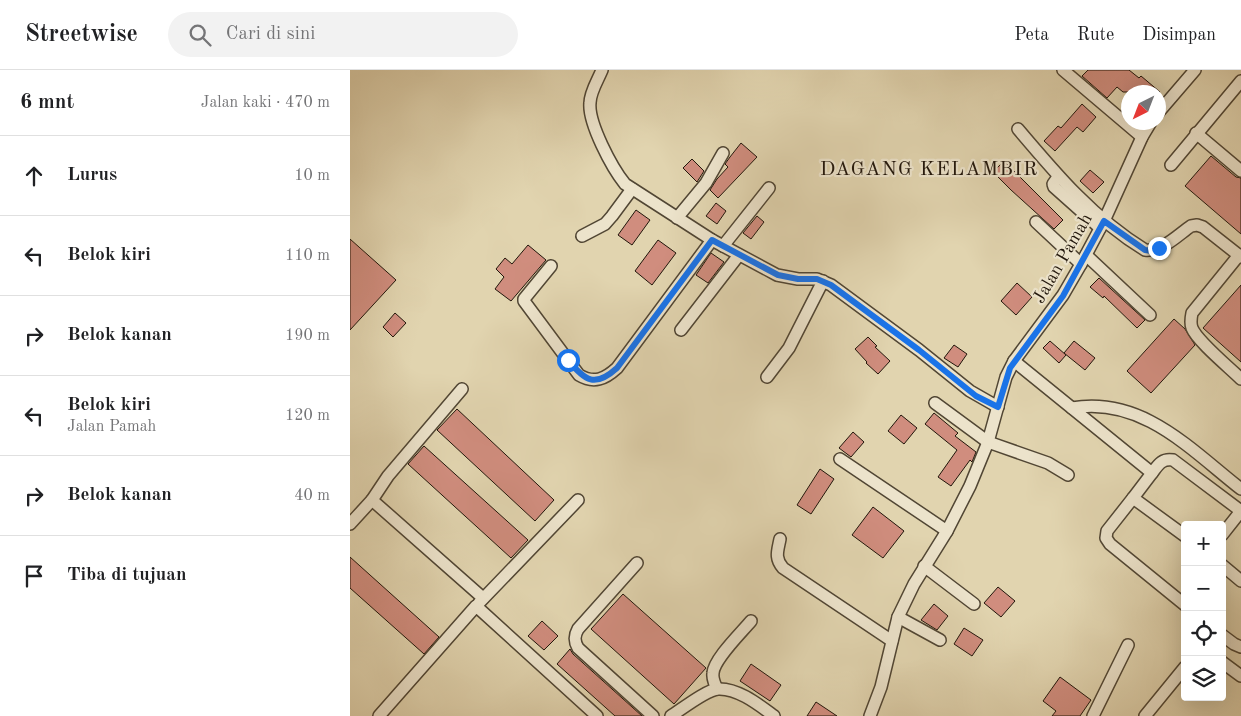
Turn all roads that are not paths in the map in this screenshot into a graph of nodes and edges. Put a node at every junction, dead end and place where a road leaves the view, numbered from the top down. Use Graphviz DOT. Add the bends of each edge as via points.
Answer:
graph roads {
  1 [pos="602,70"];
  2 [pos="1063,70"];
  3 [pos="1195,70"];
  4 [pos="1241,81"];
  5 [pos="1166,104"];
  6 [pos="1018,129"];
  7 [pos="1146,130"];
  8 [pos="1196,134"];
  9 [pos="1142,137"];
  10 [pos="723,153"];
  11 [pos="1171,164"];
  12 [pos="1241,170"];
  13 [pos="769,188"];
  14 [pos="632,189"];
  15 [pos="677,218"];
  16 [pos="1036,222"];
  17 [pos="1102,225"];
  18 [pos="582,236"];
  19 [pos="712,240"];
  20 [pos="723,246"];
  21 [pos="739,255"];
  22 [pos="1240,256"];
  23 [pos="1084,260"];
  24 [pos="552,266"];
  25 [pos="824,281"];
  26 [pos="1150,315"];
  27 [pos="681,330"];
  28 [pos="1014,361"];
  29 [pos="767,377"];
  30 [pos="1241,379"];
  31 [pos="462,389"];
  32 [pos="935,403"];
  33 [pos="998,407"];
  34 [pos="1072,408"];
  35 [pos="988,442"];
  36 [pos="840,459"];
  37 [pos="1152,473"];
  38 [pos="1068,475"];
  39 [pos="1241,489"];
  40 [pos="1132,498"];
  41 [pos="372,500"];
  42 [pos="578,500"];
  43 [pos="1241,511"];
  44 [pos="350,524"];
  45 [pos="1226,530"];
  46 [pos="947,531"];
  47 [pos="1181,533"];
  48 [pos="780,539"];
  49 [pos="637,563"];
  50 [pos="924,566"];
  51 [pos="1223,566"];
  52 [pos="1241,581"];
  53 [pos="480,602"];
  54 [pos="1181,602"];
  55 [pos="974,604"];
  56 [pos="898,617"];
  57 [pos="751,621"];
  58 [pos="1226,638"];
  59 [pos="940,640"];
  60 [pos="892,641"];
  61 [pos="1128,645"];
  62 [pos="1241,647"];
  63 [pos="1226,665"];
  64 [pos="1181,672"];
  65 [pos="1241,676"];
  66 [pos="717,689"];
  67 [pos="379,716"];
  68 [pos="597,716"];
  69 [pos="653,716"];
  70 [pos="671,716"];
  71 [pos="774,716"];
  72 [pos="871,716"];
  73 [pos="1093,716"];
  74 [pos="1144,716"];
  1 -- 14 [label="street" via="590,102 591,118 616,173"];
  2 -- 9 [label="street"];
  3 -- 5 [label="street"];
  4 -- 8 [label="street"];
  6 -- 17 [label="street"];
  7 -- 9 [label="street, Jalan Pamah"];
  8 -- 11 [label="street"];
  8 -- 12 [label="street"];
  9 -- 17 [label="street, Jalan Pamah"];
  10 -- 15 [label="street" via="706,183"];
  13 -- 20 [label="street"];
  14 -- 15 [label="street"];
  14 -- 18 [label="street" via="605,224"];
  15 -- 19 [label="street"];
  16 -- 23 [label="street"];
  17 -- 22 [label="street" via="1152,251 1197,225"];
  17 -- 23 [label="street, Jalan Pamah"];
  19 -- 20 [label="street"];
  19 -- 24 [label="street" via="617,368 594,381 579,374 524,301"];
  20 -- 21 [label="street"];
  21 -- 25 [label="street" via="778,275"];
  21 -- 27 [label="street"];
  22 -- 30 [label="street" via="1192,313 1190,321 1199,339"];
  23 -- 26 [label="street"];
  23 -- 28 [label="street, Jalan Pamah" via="1047,319"];
  25 -- 29 [label="street" via="789,348"];
  25 -- 33 [label="street" via="976,396"];
  28 -- 33 [label="street, Jalan Pamah"];
  28 -- 34 [label="street"];
  31 -- 41 [label="street" via="388,476"];
  32 -- 35 [label="street"];
  33 -- 35 [label="street, Jalan Pamah"];
  34 -- 37 [label="street"];
  34 -- 39 [label="street" via="1109,406 1155,423"];
  35 -- 38 [label="street" via="1048,462"];
  35 -- 46 [label="street, Jalan Pamah"];
  36 -- 46 [label="street"];
  37 -- 40 [label="street"];
  37 -- 43 [label="street" via="1161,462 1173,460"];
  40 -- 47 [label="street"];
  40 -- 54 [label="street" via="1107,531 1106,538"];
  41 -- 44 [label="street"];
  41 -- 53 [label="street"];
  42 -- 53 [label="street"];
  43 -- 45 [label="street"];
  46 -- 50 [label="street, Jalan Pamah"];
  48 -- 60 [label="street" via="777,555 783,568"];
  49 -- 69 [label="street" via="578,629 574,642"];
  50 -- 55 [label="street"];
  50 -- 56 [label="street, Jalan Pamah"];
  51 -- 52 [label="street"];
  53 -- 67 [label="street"];
  53 -- 68 [label="street"];
  56 -- 59 [label="street"];
  56 -- 60 [label="street, Jalan Pamah"];
  57 -- 66 [label="street" via="714,668 713,680"];
  58 -- 62 [label="street"];
  60 -- 72 [label="street, Jalan Pamah"];
  61 -- 73 [label="street"];
  63 -- 65 [label="street"];
  64 -- 74 [label="street"];
  66 -- 70 [label="street"];
  66 -- 71 [label="street" via="741,695"];
}
